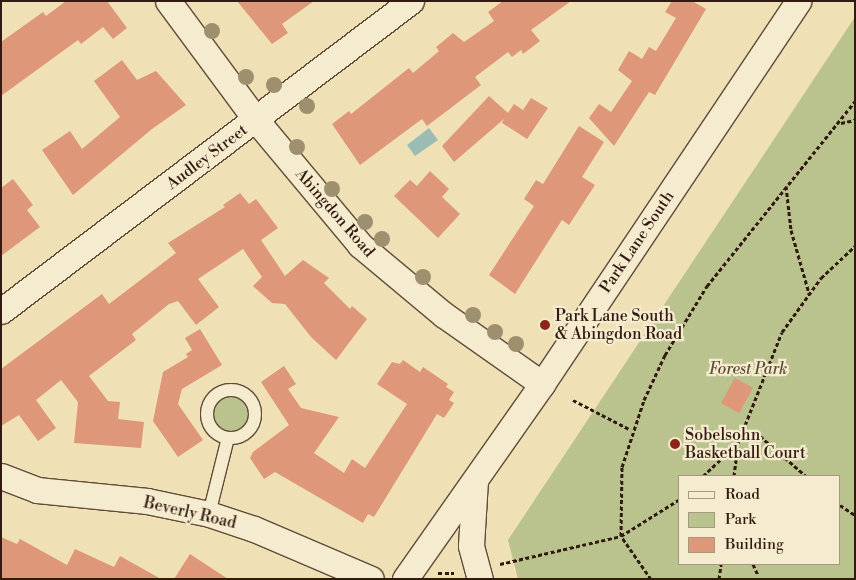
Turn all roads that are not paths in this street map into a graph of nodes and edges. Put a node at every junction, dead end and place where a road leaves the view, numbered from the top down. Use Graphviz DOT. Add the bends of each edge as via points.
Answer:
graph roads {
  1 [pos="168,1"];
  2 [pos="411,1"];
  3 [pos="798,1"];
  4 [pos="256,120"];
  5 [pos="1,311"];
  6 [pos="542,384"];
  7 [pos="228,438"];
  8 [pos="1,476"];
  9 [pos="475,480"];
  10 [pos="209,514"];
  11 [pos="479,572"];
  12 [pos="370,579"];
  13 [pos="405,579"];
  1 -- 4 [label="street, Abingdon Road"];
  2 -- 4 [label="street, Audley Street"];
  3 -- 6 [label="street, Park Lane South"];
  4 -- 5 [label="street, Audley Street"];
  4 -- 6 [label="street, Abingdon Road" via="360,245 444,315"];
  6 -- 9 [label="street, Park Lane South"];
  7 -- 10 [label="lane"];
  8 -- 10 [label="street, Beverly Road" via="37,490 147,501"];
  9 -- 11 [label="street" via="471,546"];
  9 -- 13 [label="street, Park Lane South"];
  10 -- 12 [label="street, Beverly Road" via="254,529"];
}
